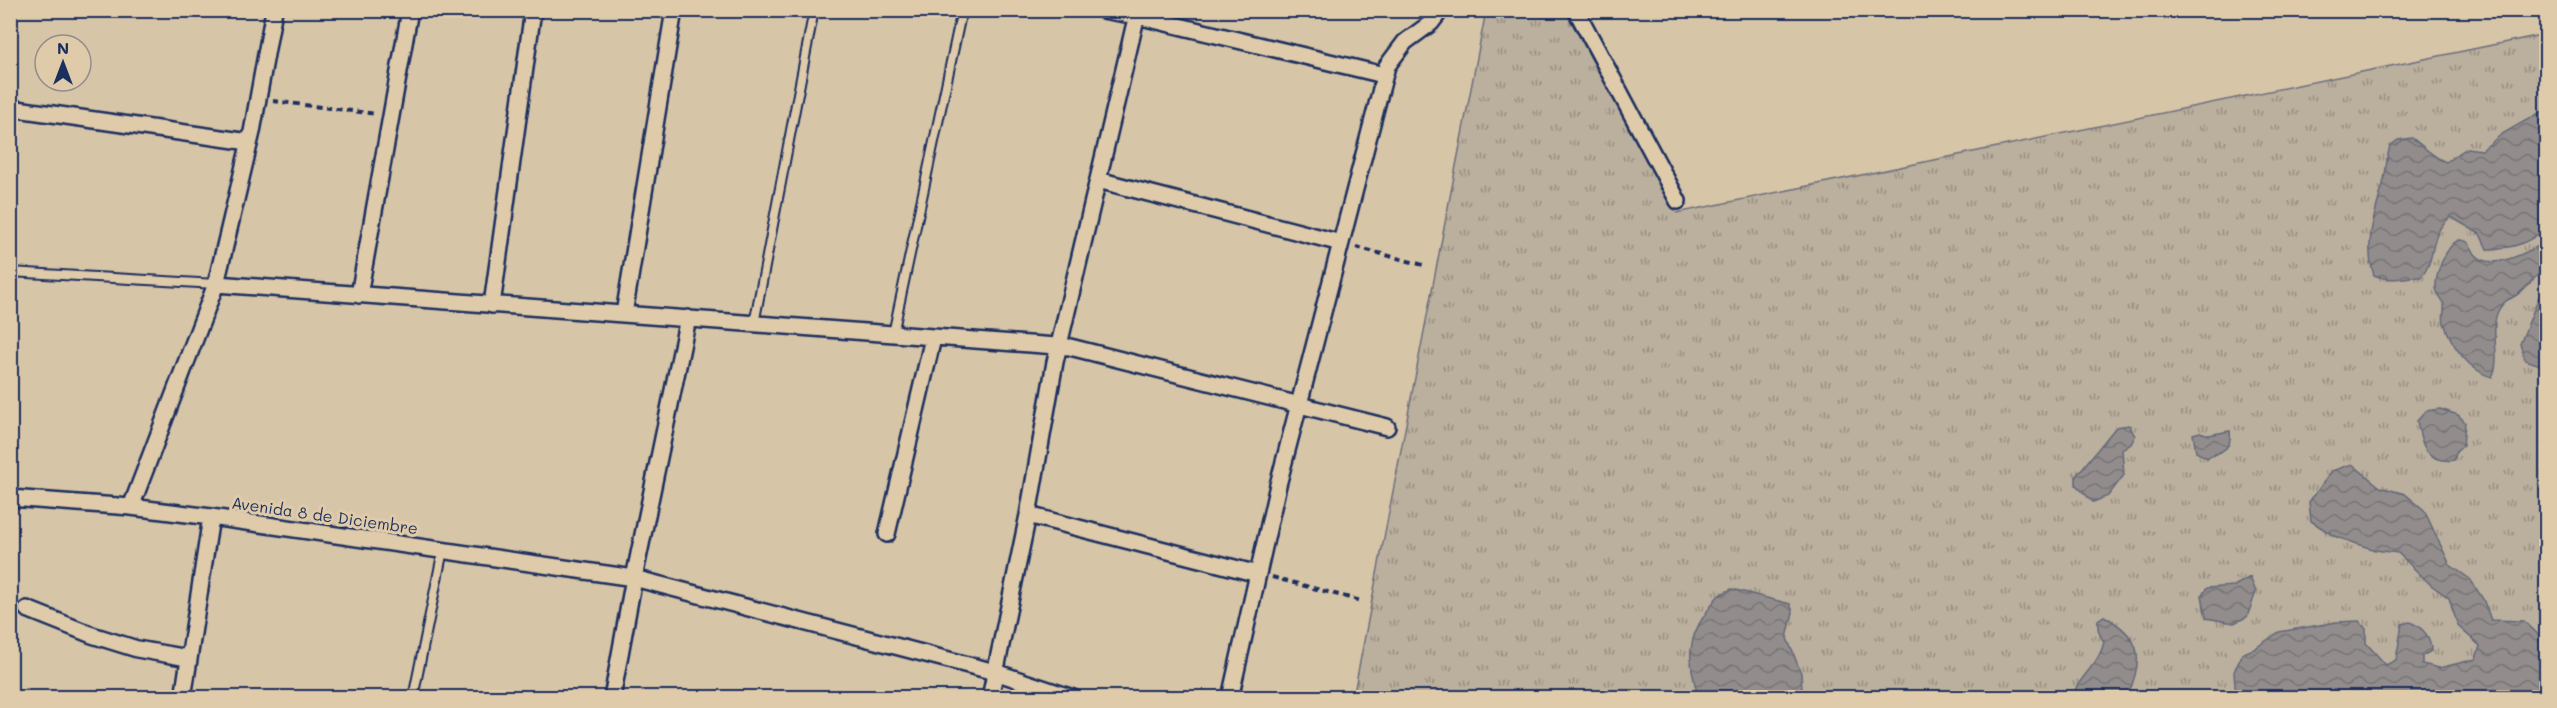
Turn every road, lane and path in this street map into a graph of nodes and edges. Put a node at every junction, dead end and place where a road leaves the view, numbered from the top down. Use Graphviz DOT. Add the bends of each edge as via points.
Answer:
graph roads {
  1 [pos="274,10"];
  2 [pos="410,10"];
  3 [pos="533,10"];
  4 [pos="674,10"];
  5 [pos="814,10"];
  6 [pos="962,10"];
  7 [pos="1102,10"];
  8 [pos="1441,10"];
  9 [pos="1576,10"];
  10 [pos="1137,13"];
  11 [pos="1384,75"];
  12 [pos="258,99"];
  13 [pos="10,108"];
  14 [pos="391,116"];
  15 [pos="249,142"];
  16 [pos="1098,180"];
  17 [pos="1678,201"];
  18 [pos="1341,243"];
  19 [pos="1427,266"];
  20 [pos="10,272"];
  21 [pos="216,284"];
  22 [pos="359,295"];
  23 [pos="492,304"];
  24 [pos="624,314"];
  25 [pos="688,318"];
  26 [pos="754,324"];
  27 [pos="893,334"];
  28 [pos="933,338"];
  29 [pos="1058,347"];
  30 [pos="1299,406"];
  31 [pos="1387,427"];
  32 [pos="10,498"];
  33 [pos="131,507"];
  34 [pos="1028,515"];
  35 [pos="211,517"];
  36 [pos="887,534"];
  37 [pos="443,550"];
  38 [pos="1258,574"];
  39 [pos="634,578"];
  40 [pos="1361,601"];
  41 [pos="27,609"];
  42 [pos="188,658"];
  43 [pos="995,672"];
  44 [pos="183,698"];
  45 [pos="413,698"];
  46 [pos="612,698"];
  47 [pos="990,698"];
  48 [pos="1073,698"];
  49 [pos="1230,698"];
  1 -- 12 [label="street"];
  2 -- 14 [label="street"];
  3 -- 23 [label="street"];
  4 -- 24 [label="street"];
  5 -- 26 [label="lane"];
  6 -- 27 [label="lane"];
  7 -- 10 [label="street"];
  8 -- 11 [label="street" via="1431,23 1405,42"];
  9 -- 17 [label="street"];
  10 -- 11 [label="street"];
  10 -- 16 [label="street"];
  11 -- 18 [label="street"];
  12 -- 14 [label="path"];
  12 -- 15 [label="street"];
  13 -- 15 [label="street"];
  14 -- 22 [label="street"];
  15 -- 21 [label="street"];
  16 -- 18 [label="street"];
  16 -- 29 [label="street"];
  18 -- 19 [label="path"];
  18 -- 30 [label="street"];
  20 -- 21 [label="lane"];
  21 -- 22 [label="street"];
  21 -- 33 [label="street"];
  22 -- 23 [label="street"];
  23 -- 24 [label="street"];
  24 -- 25 [label="street"];
  25 -- 26 [label="street"];
  25 -- 39 [label="street"];
  26 -- 27 [label="street"];
  27 -- 28 [label="street"];
  28 -- 29 [label="street"];
  28 -- 36 [label="street"];
  29 -- 30 [label="street"];
  29 -- 34 [label="street"];
  30 -- 31 [label="street"];
  30 -- 38 [label="street"];
  32 -- 33 [label="street, Avenida 8 de Diciembre"];
  33 -- 35 [label="street, Avenida 8 de Diciembre"];
  34 -- 38 [label="street"];
  34 -- 43 [label="street"];
  35 -- 37 [label="street, Avenida 8 de Diciembre"];
  35 -- 42 [label="street"];
  37 -- 39 [label="street, Avenida 8 de Diciembre"];
  37 -- 45 [label="lane"];
  38 -- 40 [label="path"];
  38 -- 49 [label="street"];
  39 -- 43 [label="street, Avenida 8 de Diciembre"];
  39 -- 46 [label="street"];
  41 -- 42 [label="street" via="137,649"];
  42 -- 44 [label="street"];
  43 -- 47 [label="street"];
  43 -- 48 [label="street, Avenida 8 de Diciembre"];
}
